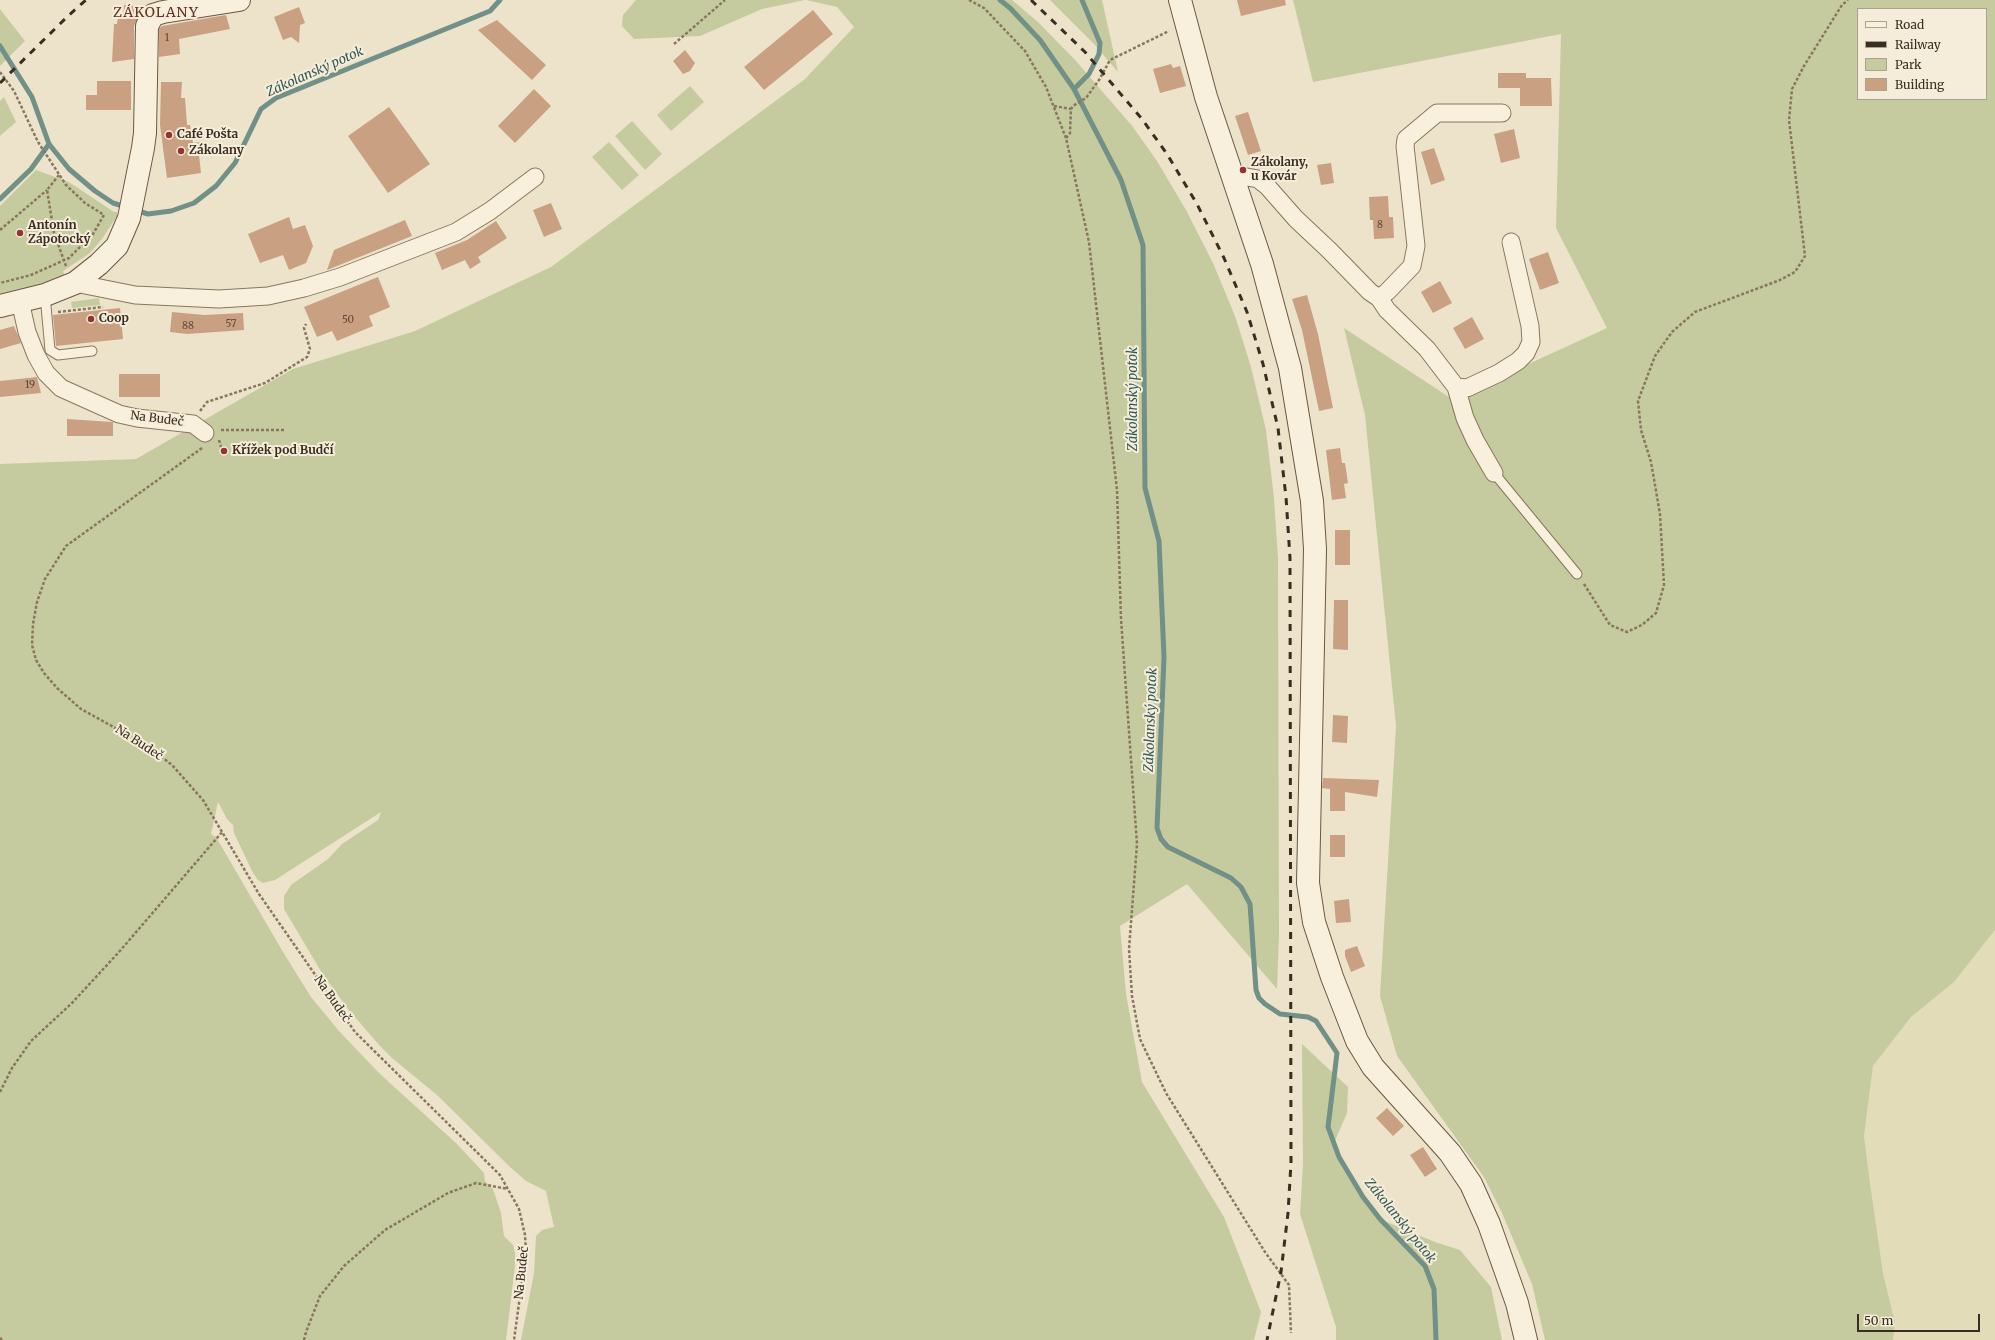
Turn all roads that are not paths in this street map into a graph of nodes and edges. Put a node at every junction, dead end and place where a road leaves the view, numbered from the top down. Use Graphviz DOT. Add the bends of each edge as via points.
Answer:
graph roads {
  1 [pos="239,0"];
  2 [pos="1180,0"];
  3 [pos="152,8"];
  4 [pos="1502,113"];
  5 [pos="535,177"];
  6 [pos="1234,179"];
  7 [pos="1511,242"];
  8 [pos="75,283"];
  9 [pos="1379,298"];
  10 [pos="10,304"];
  11 [pos="46,304"];
  12 [pos="92,351"];
  13 [pos="1456,387"];
  14 [pos="203,431"];
  15 [pos="1494,473"];
  16 [pos="1577,574"];
  17 [pos="1526,1340"];
  1 -- 3 [label="main road" via="163,12"];
  2 -- 6 [label="main road" via="1206,96"];
  3 -- 8 [label="main road" via="147,26 145,133 128,218 117,246"];
  4 -- 9 [label="street" via="1437,113 1406,139 1416,246 1412,266"];
  5 -- 8 [label="street" via="490,211 456,232 340,277 304,288 268,296 219,299 135,295"];
  6 -- 9 [label="street" via="1258,179 1370,292"];
  6 -- 17 [label="main road" via="1262,264 1290,368 1312,501 1315,548 1308,883 1314,922 1357,1041 1373,1067 1450,1153 1471,1184 1489,1224 1517,1303"];
  7 -- 13 [label="street" via="1530,326 1531,342 1526,353 1518,361 1467,388"];
  8 -- 11 [label="main road"];
  9 -- 13 [label="street" via="1387,310 1428,349"];
  10 -- 11 [label="main road"];
  10 -- 14 [label="street, Na Budeč" via="27,332 46,373 61,388 120,414 193,424"];
  11 -- 12 [label="lane" via="50,350 58,355"];
  13 -- 15 [label="street" via="1465,418"];
  15 -- 16 [label="lane"];
}
